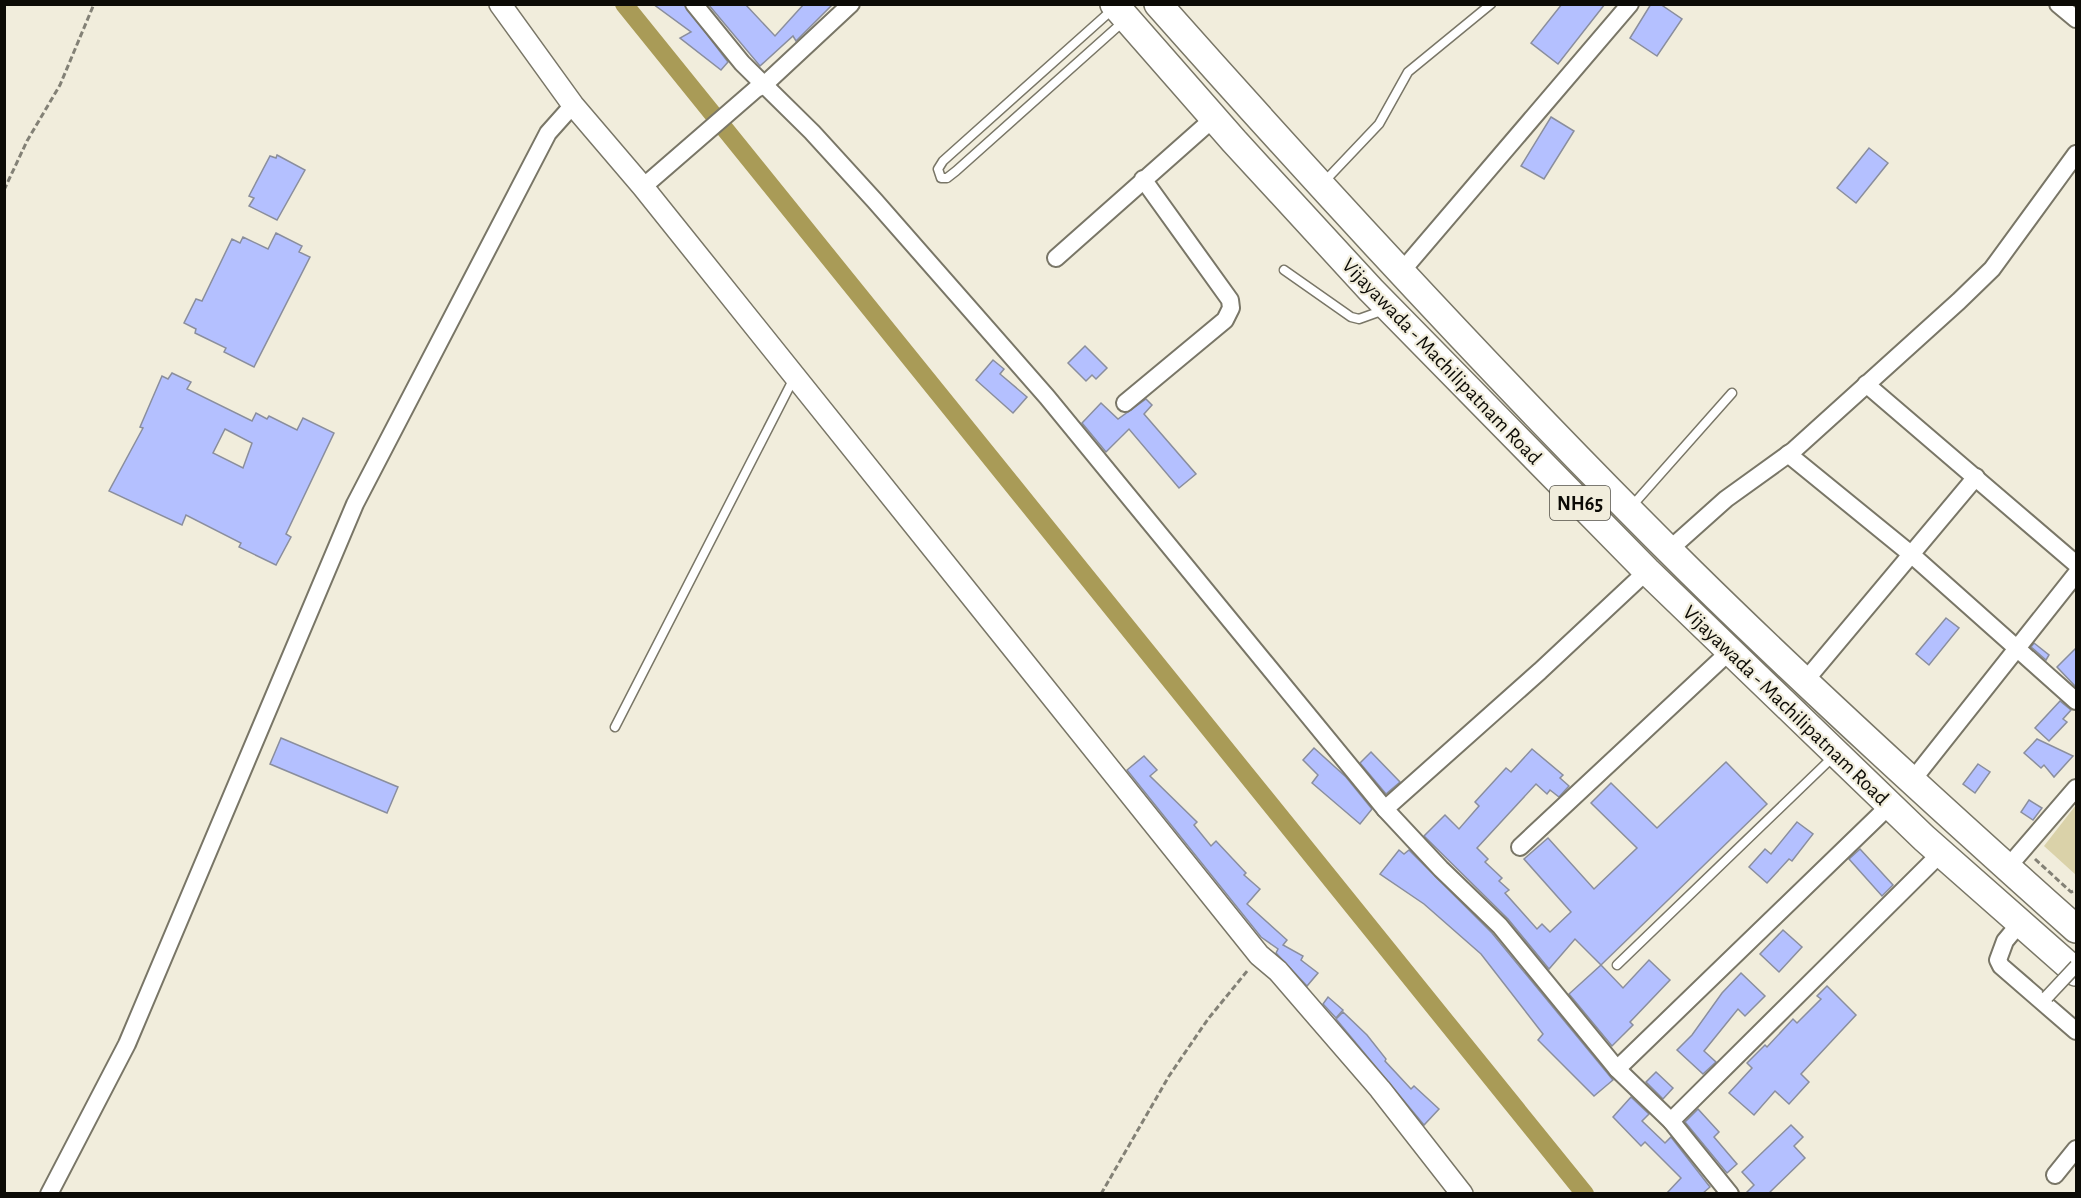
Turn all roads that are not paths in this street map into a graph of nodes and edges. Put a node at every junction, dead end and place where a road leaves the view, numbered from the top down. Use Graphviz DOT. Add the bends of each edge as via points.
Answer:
graph roads {
  1 [pos="500,4"];
  2 [pos="694,4"];
  3 [pos="851,4"];
  4 [pos="1158,4"];
  5 [pos="1491,4"];
  6 [pos="1630,4"];
  7 [pos="2058,4"];
  8 [pos="1119,10"];
  9 [pos="2076,19"];
  10 [pos="760,87"];
  11 [pos="573,105"];
  12 [pos="1214,118"];
  13 [pos="2076,154"];
  14 [pos="1143,179"];
  15 [pos="1320,186"];
  16 [pos="643,187"];
  17 [pos="1056,258"];
  18 [pos="1284,270"];
  19 [pos="1401,272"];
  20 [pos="1389,308"];
  21 [pos="794,377"];
  22 [pos="1866,384"];
  23 [pos="1732,393"];
  24 [pos="1125,403"];
  25 [pos="1788,454"];
  26 [pos="1976,477"];
  27 [pos="1629,509"];
  28 [pos="1670,549"];
  29 [pos="1912,555"];
  30 [pos="2076,564"];
  31 [pos="1647,571"];
  32 [pos="2076,574"];
  33 [pos="2018,648"];
  34 [pos="1730,651"];
  35 [pos="1805,681"];
  36 [pos="2076,701"];
  37 [pos="615,727"];
  38 [pos="1836,754"];
  39 [pos="1911,782"];
  40 [pos="2076,788"];
  41 [pos="1890,805"];
  42 [pos="1386,809"];
  43 [pos="1520,847"];
  44 [pos="1941,853"];
  45 [pos="2015,859"];
  46 [pos="2020,923"];
  47 [pos="2076,929"];
  48 [pos="1617,965"];
  49 [pos="2076,966"];
  50 [pos="2076,972"];
  51 [pos="2047,997"];
  52 [pos="2076,1030"];
  53 [pos="1617,1069"];
  54 [pos="1671,1120"];
  55 [pos="2076,1149"];
  56 [pos="2055,1175"];
  57 [pos="49,1194"];
  58 [pos="1462,1194"];
  59 [pos="1730,1194"];
  1 -- 11 [label="street"];
  2 -- 10 [label="street"];
  3 -- 10 [label="street"];
  4 -- 15 [label="highway, Vijayawada - Machilipatnam Road / NH65"];
  5 -- 15 [label="lane" via="1408,72 1375,130"];
  6 -- 19 [label="street"];
  7 -- 9 [label="street"];
  8 -- 8 [label="lane" via="956,171 940,178 938,169 943,161"];
  8 -- 12 [label="highway, Vijayawada - Machilipatnam Road / NH65"];
  10 -- 16 [label="street"];
  10 -- 42 [label="street" via="812,132 1047,397"];
  11 -- 16 [label="street"];
  11 -- 57 [label="street" via="548,133 355,504 127,1044"];
  12 -- 14 [label="street"];
  12 -- 20 [label="highway, Vijayawada - Machilipatnam Road / NH65"];
  13 -- 22 [label="street" via="1992,269"];
  14 -- 17 [label="street"];
  14 -- 24 [label="street" via="1230,300 1231,308 1225,320"];
  15 -- 19 [label="highway, Vijayawada - Machilipatnam Road / NH65"];
  16 -- 21 [label="street"];
  18 -- 20 [label="lane" via="1351,317 1359,319"];
  19 -- 27 [label="highway, Vijayawada - Machilipatnam Road / NH65"];
  20 -- 31 [label="highway, Vijayawada - Machilipatnam Road / NH65"];
  21 -- 37 [label="lane"];
  21 -- 58 [label="street" via="1259,956 1278,971 1380,1089"];
  22 -- 25 [label="street"];
  22 -- 26 [label="street"];
  23 -- 27 [label="lane"];
  25 -- 28 [label="street" via="1726,499"];
  25 -- 29 [label="street"];
  26 -- 29 [label="street"];
  26 -- 30 [label="street"];
  27 -- 28 [label="highway, Vijayawada - Machilipatnam Road / NH65"];
  28 -- 35 [label="highway, Vijayawada - Machilipatnam Road / NH65"];
  29 -- 33 [label="street"];
  29 -- 35 [label="street"];
  31 -- 34 [label="highway, Vijayawada - Machilipatnam Road / NH65"];
  31 -- 42 [label="street"];
  32 -- 33 [label="street"];
  33 -- 36 [label="street"];
  33 -- 39 [label="street"];
  34 -- 38 [label="highway, Vijayawada - Machilipatnam Road / NH65"];
  34 -- 43 [label="street"];
  35 -- 39 [label="highway, Vijayawada - Machilipatnam Road / NH65"];
  38 -- 41 [label="highway, Vijayawada - Machilipatnam Road / NH65"];
  38 -- 48 [label="lane"];
  39 -- 45 [label="highway, Vijayawada - Machilipatnam Road / NH65"];
  40 -- 45 [label="street"];
  41 -- 44 [label="highway, Vijayawada - Machilipatnam Road / NH65"];
  41 -- 53 [label="street"];
  42 -- 53 [label="street" via="1500,926"];
  44 -- 46 [label="highway, Vijayawada - Machilipatnam Road / NH65"];
  44 -- 54 [label="street"];
  45 -- 47 [label="highway, Vijayawada - Machilipatnam Road / NH65"];
  46 -- 50 [label="highway, Vijayawada - Machilipatnam Road / NH65"];
  46 -- 52 [label="street" via="1998,953 2001,966"];
  49 -- 51 [label="street, bridge"];
  53 -- 54 [label="street"];
  54 -- 59 [label="street"];
  55 -- 56 [label="street"];
}
